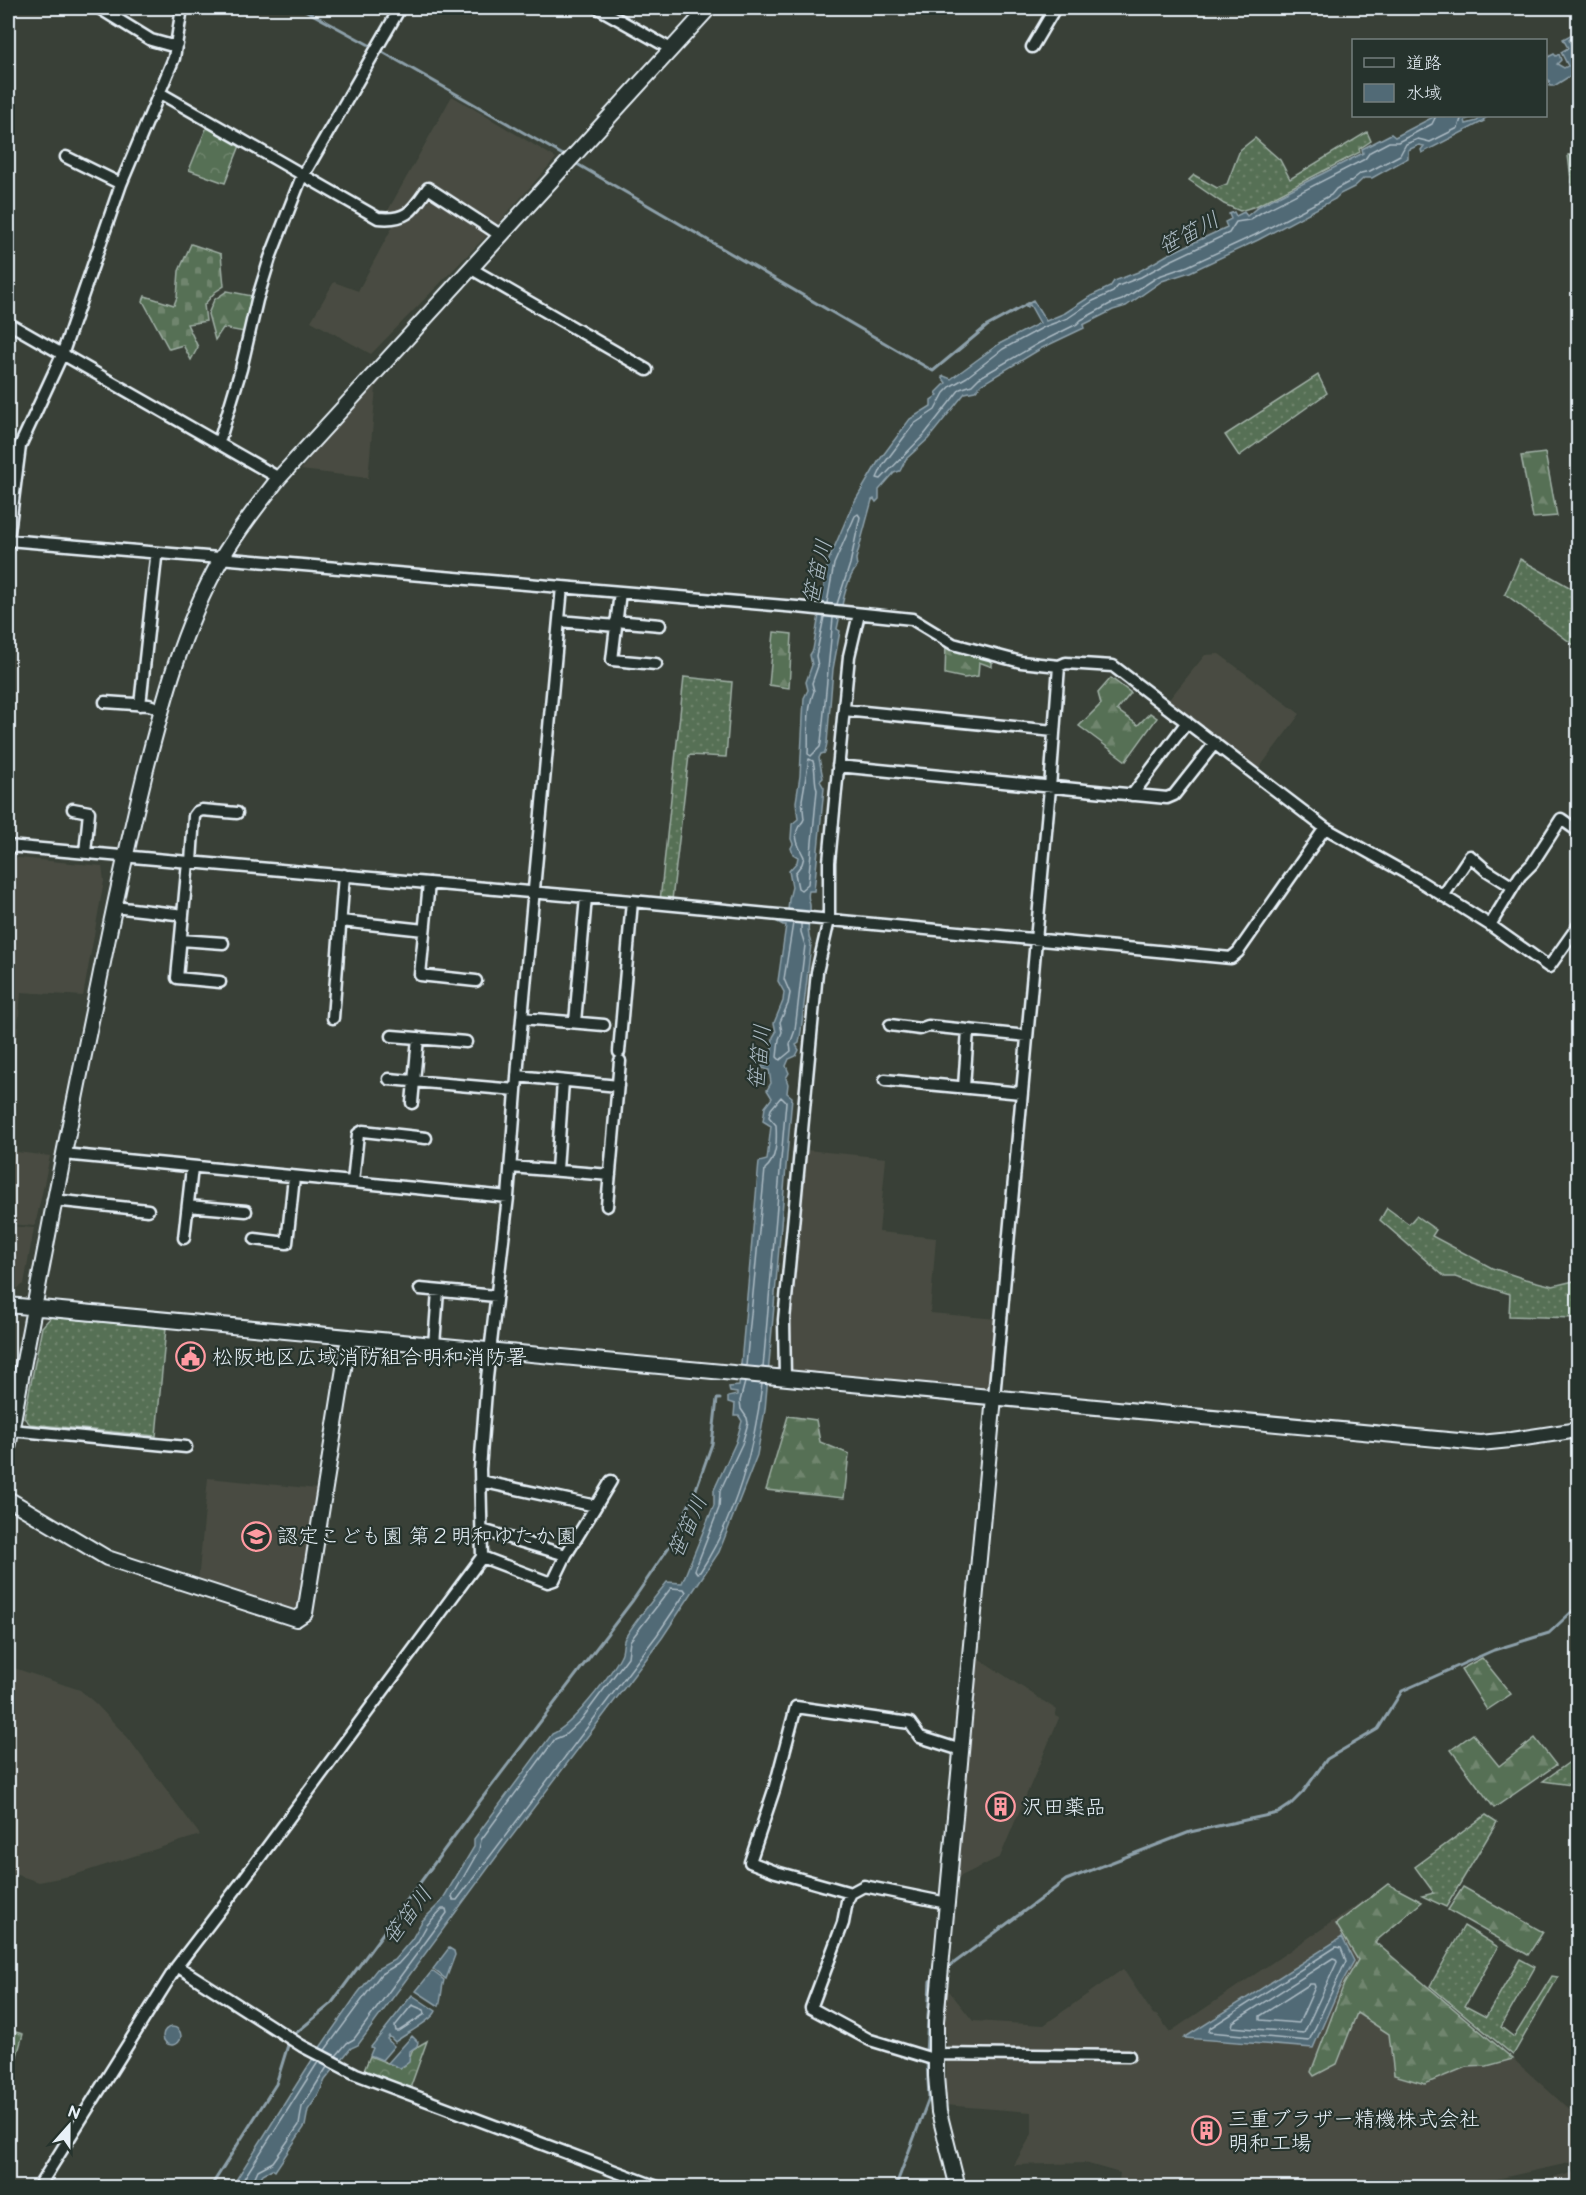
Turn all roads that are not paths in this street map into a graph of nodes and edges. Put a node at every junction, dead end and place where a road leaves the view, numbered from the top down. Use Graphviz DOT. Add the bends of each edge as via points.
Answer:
graph roads {
  1 [pos="99,8"];
  2 [pos="182,8"];
  3 [pos="400,8"];
  4 [pos="598,8"];
  5 [pos="710,8"];
  6 [pos="1055,8"];
  7 [pos="177,44"];
  8 [pos="1032,47"];
  9 [pos="671,49"];
  10 [pos="160,93"];
  11 [pos="66,157"];
  12 [pos="304,175"];
  13 [pos="121,184"];
  14 [pos="500,236"];
  15 [pos="470,268"];
  16 [pos="8,323"];
  17 [pos="62,355"];
  18 [pos="647,370"];
  19 [pos="219,442"];
  20 [pos="11,473"];
  21 [pos="279,478"];
  22 [pos="8,540"];
  23 [pos="156,558"];
  24 [pos="221,559"];
  25 [pos="562,587"];
  26 [pos="620,592"];
  27 [pos="859,614"];
  28 [pos="559,621"];
  29 [pos="616,623"];
  30 [pos="660,625"];
  31 [pos="656,664"];
  32 [pos="1059,666"];
  33 [pos="105,702"];
  34 [pos="140,705"];
  35 [pos="161,709"];
  36 [pos="844,710"];
  37 [pos="1187,722"];
  38 [pos="1054,731"];
  39 [pos="1215,743"];
  40 [pos="838,766"];
  41 [pos="1050,788"];
  42 [pos="1132,795"];
  43 [pos="73,809"];
  44 [pos="237,813"];
  45 [pos="1325,828"];
  46 [pos="1578,831"];
  47 [pos="8,846"];
  48 [pos="85,853"];
  49 [pos="125,857"];
  50 [pos="189,862"];
  51 [pos="344,876"];
  52 [pos="429,883"];
  53 [pos="1513,887"];
  54 [pos="534,892"];
  55 [pos="1443,896"];
  56 [pos="586,897"];
  57 [pos="632,901"];
  58 [pos="114,908"];
  59 [pos="176,914"];
  60 [pos="827,919"];
  61 [pos="340,921"];
  62 [pos="1490,925"];
  63 [pos="1578,926"];
  64 [pos="424,930"];
  65 [pos="181,940"];
  66 [pos="1035,940"];
  67 [pos="223,943"];
  68 [pos="476,981"];
  69 [pos="220,982"];
  70 [pos="333,1018"];
  71 [pos="522,1018"];
  72 [pos="575,1022"];
  73 [pos="604,1025"];
  74 [pos="890,1025"];
  75 [pos="969,1030"];
  76 [pos="392,1036"];
  77 [pos="1027,1036"];
  78 [pos="418,1038"];
  79 [pos="466,1042"];
  80 [pos="517,1076"];
  81 [pos="389,1079"];
  82 [pos="885,1080"];
  83 [pos="414,1081"];
  84 [pos="563,1081"];
  85 [pos="618,1086"];
  86 [pos="964,1087"];
  87 [pos="516,1090"];
  88 [pos="1022,1093"];
  89 [pos="412,1103"];
  90 [pos="426,1138"];
  91 [pos="63,1154"];
  92 [pos="192,1167"];
  93 [pos="511,1167"];
  94 [pos="557,1170"];
  95 [pos="610,1175"];
  96 [pos="294,1177"];
  97 [pos="353,1182"];
  98 [pos="508,1197"];
  99 [pos="53,1200"];
  100 [pos="188,1206"];
  101 [pos="607,1206"];
  102 [pos="148,1210"];
  103 [pos="246,1211"];
  104 [pos="184,1238"];
  105 [pos="255,1239"];
  106 [pos="420,1290"];
  107 [pos="438,1291"];
  108 [pos="496,1296"];
  109 [pos="8,1305"];
  110 [pos="34,1307"];
  111 [pos="349,1337"];
  112 [pos="434,1345"];
  113 [pos="490,1351"];
  114 [pos="14,1377"];
  115 [pos="785,1377"];
  116 [pos="994,1397"];
  117 [pos="11,1430"];
  118 [pos="1578,1430"];
  119 [pos="186,1446"];
  120 [pos="8,1448"];
  121 [pos="480,1481"];
  122 [pos="610,1481"];
  123 [pos="8,1499"];
  124 [pos="596,1506"];
  125 [pos="482,1530"];
  126 [pos="566,1555"];
  127 [pos="482,1557"];
  128 [pos="961,1750"];
  129 [pos="851,1893"];
  130 [pos="947,1903"];
  131 [pos="177,1966"];
  132 [pos="1129,2056"];
  133 [pos="930,2057"];
  134 [pos="38,2187"];
  135 [pos="660,2187"];
  136 [pos="958,2187"];
  1 -- 7 [label="street" via="151,40"];
  2 -- 7 [label="street"];
  3 -- 12 [label="street"];
  4 -- 9 [label="street"];
  5 -- 9 [label="street"];
  6 -- 8 [label="street"];
  7 -- 10 [label="street"];
  9 -- 14 [label="street"];
  10 -- 12 [label="street"];
  10 -- 13 [label="street"];
  11 -- 13 [label="street"];
  12 -- 14 [label="street" via="378,218 402,218 428,188"];
  12 -- 19 [label="street" via="270,258"];
  13 -- 17 [label="street"];
  14 -- 15 [label="street"];
  15 -- 18 [label="street"];
  15 -- 21 [label="street"];
  16 -- 17 [label="street"];
  17 -- 19 [label="street"];
  17 -- 20 [label="street"];
  19 -- 21 [label="street"];
  20 -- 22 [label="street"];
  21 -- 24 [label="street"];
  22 -- 24 [label="street"];
  23 -- 34 [label="street"];
  24 -- 25 [label="street"];
  24 -- 35 [label="street" via="191,621"];
  25 -- 26 [label="street"];
  25 -- 28 [label="street"];
  26 -- 27 [label="street"];
  26 -- 29 [label="street"];
  27 -- 32 [label="street" via="912,618 953,644 1021,662"];
  27 -- 36 [label="street" via="849,656"];
  28 -- 29 [label="street"];
  28 -- 54 [label="street"];
  29 -- 30 [label="street"];
  29 -- 31 [label="street" via="612,660"];
  32 -- 37 [label="street" via="1113,666"];
  32 -- 38 [label="street"];
  33 -- 34 [label="street"];
  34 -- 35 [label="street"];
  35 -- 49 [label="street"];
  36 -- 38 [label="street"];
  36 -- 40 [label="street"];
  37 -- 39 [label="street"];
  37 -- 42 [label="street"];
  38 -- 41 [label="street"];
  39 -- 42 [label="street" via="1174,795"];
  39 -- 45 [label="street"];
  40 -- 41 [label="street"];
  40 -- 60 [label="street"];
  41 -- 42 [label="street"];
  41 -- 66 [label="street"];
  43 -- 48 [label="street" via="89,812"];
  44 -- 50 [label="street" via="197,812"];
  45 -- 55 [label="street"];
  45 -- 66 [label="street" via="1231,958"];
  46 -- 53 [label="street" via="1561,819"];
  47 -- 48 [label="street"];
  48 -- 49 [label="street"];
  49 -- 50 [label="street"];
  49 -- 58 [label="street"];
  50 -- 51 [label="street"];
  50 -- 65 [label="street"];
  51 -- 52 [label="street"];
  51 -- 61 [label="street"];
  52 -- 54 [label="street"];
  52 -- 64 [label="street"];
  53 -- 55 [label="street" via="1470,856"];
  53 -- 62 [label="street"];
  54 -- 56 [label="street"];
  54 -- 71 [label="street"];
  55 -- 62 [label="street"];
  56 -- 57 [label="street"];
  56 -- 72 [label="street"];
  57 -- 60 [label="street"];
  57 -- 85 [label="street"];
  58 -- 59 [label="street"];
  58 -- 91 [label="street"];
  60 -- 66 [label="street"];
  60 -- 115 [label="street" via="817,972 784,1320"];
  61 -- 64 [label="street"];
  61 -- 70 [label="street"];
  62 -- 63 [label="street" via="1549,967"];
  64 -- 68 [label="street" via="420,975"];
  65 -- 67 [label="street"];
  65 -- 69 [label="street" via="177,978"];
  66 -- 77 [label="street"];
  71 -- 72 [label="street"];
  71 -- 80 [label="street"];
  72 -- 73 [label="street"];
  74 -- 75 [label="street"];
  75 -- 77 [label="street"];
  75 -- 86 [label="street"];
  76 -- 78 [label="street"];
  77 -- 88 [label="street"];
  78 -- 79 [label="street"];
  78 -- 83 [label="street"];
  80 -- 84 [label="street"];
  80 -- 87 [label="street"];
  81 -- 83 [label="street"];
  82 -- 86 [label="street"];
  83 -- 87 [label="street"];
  83 -- 89 [label="street"];
  84 -- 85 [label="street"];
  84 -- 94 [label="street"];
  85 -- 95 [label="street"];
  86 -- 88 [label="street"];
  87 -- 93 [label="street"];
  88 -- 116 [label="street"];
  90 -- 97 [label="street" via="363,1131 358,1134"];
  91 -- 92 [label="street"];
  91 -- 99 [label="street"];
  92 -- 96 [label="street"];
  92 -- 100 [label="street"];
  93 -- 94 [label="street"];
  93 -- 98 [label="street"];
  94 -- 95 [label="street"];
  95 -- 101 [label="street"];
  96 -- 97 [label="street"];
  96 -- 105 [label="street" via="287,1243"];
  97 -- 98 [label="street"];
  98 -- 108 [label="street"];
  99 -- 102 [label="street"];
  99 -- 110 [label="street"];
  100 -- 103 [label="street"];
  100 -- 104 [label="street"];
  106 -- 107 [label="street"];
  107 -- 108 [label="street"];
  107 -- 112 [label="street"];
  108 -- 113 [label="street"];
  109 -- 110 [label="street"];
  110 -- 111 [label="street"];
  110 -- 114 [label="street"];
  111 -- 112 [label="street"];
  111 -- 123 [label="street" via="305,1613 296,1619 107,1558"];
  112 -- 113 [label="street"];
  113 -- 115 [label="street"];
  113 -- 121 [label="street"];
  114 -- 117 [label="street"];
  115 -- 116 [label="street"];
  116 -- 118 [label="street" via="1480,1443"];
  116 -- 128 [label="street"];
  117 -- 119 [label="street"];
  117 -- 120 [label="street"];
  121 -- 124 [label="street"];
  121 -- 125 [label="street"];
  122 -- 124 [label="street"];
  124 -- 126 [label="street"];
  125 -- 126 [label="street"];
  125 -- 127 [label="street"];
  126 -- 127 [label="street" via="555,1580 548,1582"];
  127 -- 131 [label="street"];
  128 -- 129 [label="street" via="920,1737 910,1723 796,1707 750,1862"];
  128 -- 130 [label="street"];
  129 -- 130 [label="street" via="864,1886"];
  129 -- 133 [label="street" via="811,2008 870,2040"];
  130 -- 133 [label="street"];
  131 -- 134 [label="street"];
  131 -- 135 [label="street" via="302,2046 353,2073"];
  132 -- 133 [label="street"];
  133 -- 136 [label="street"];
}
